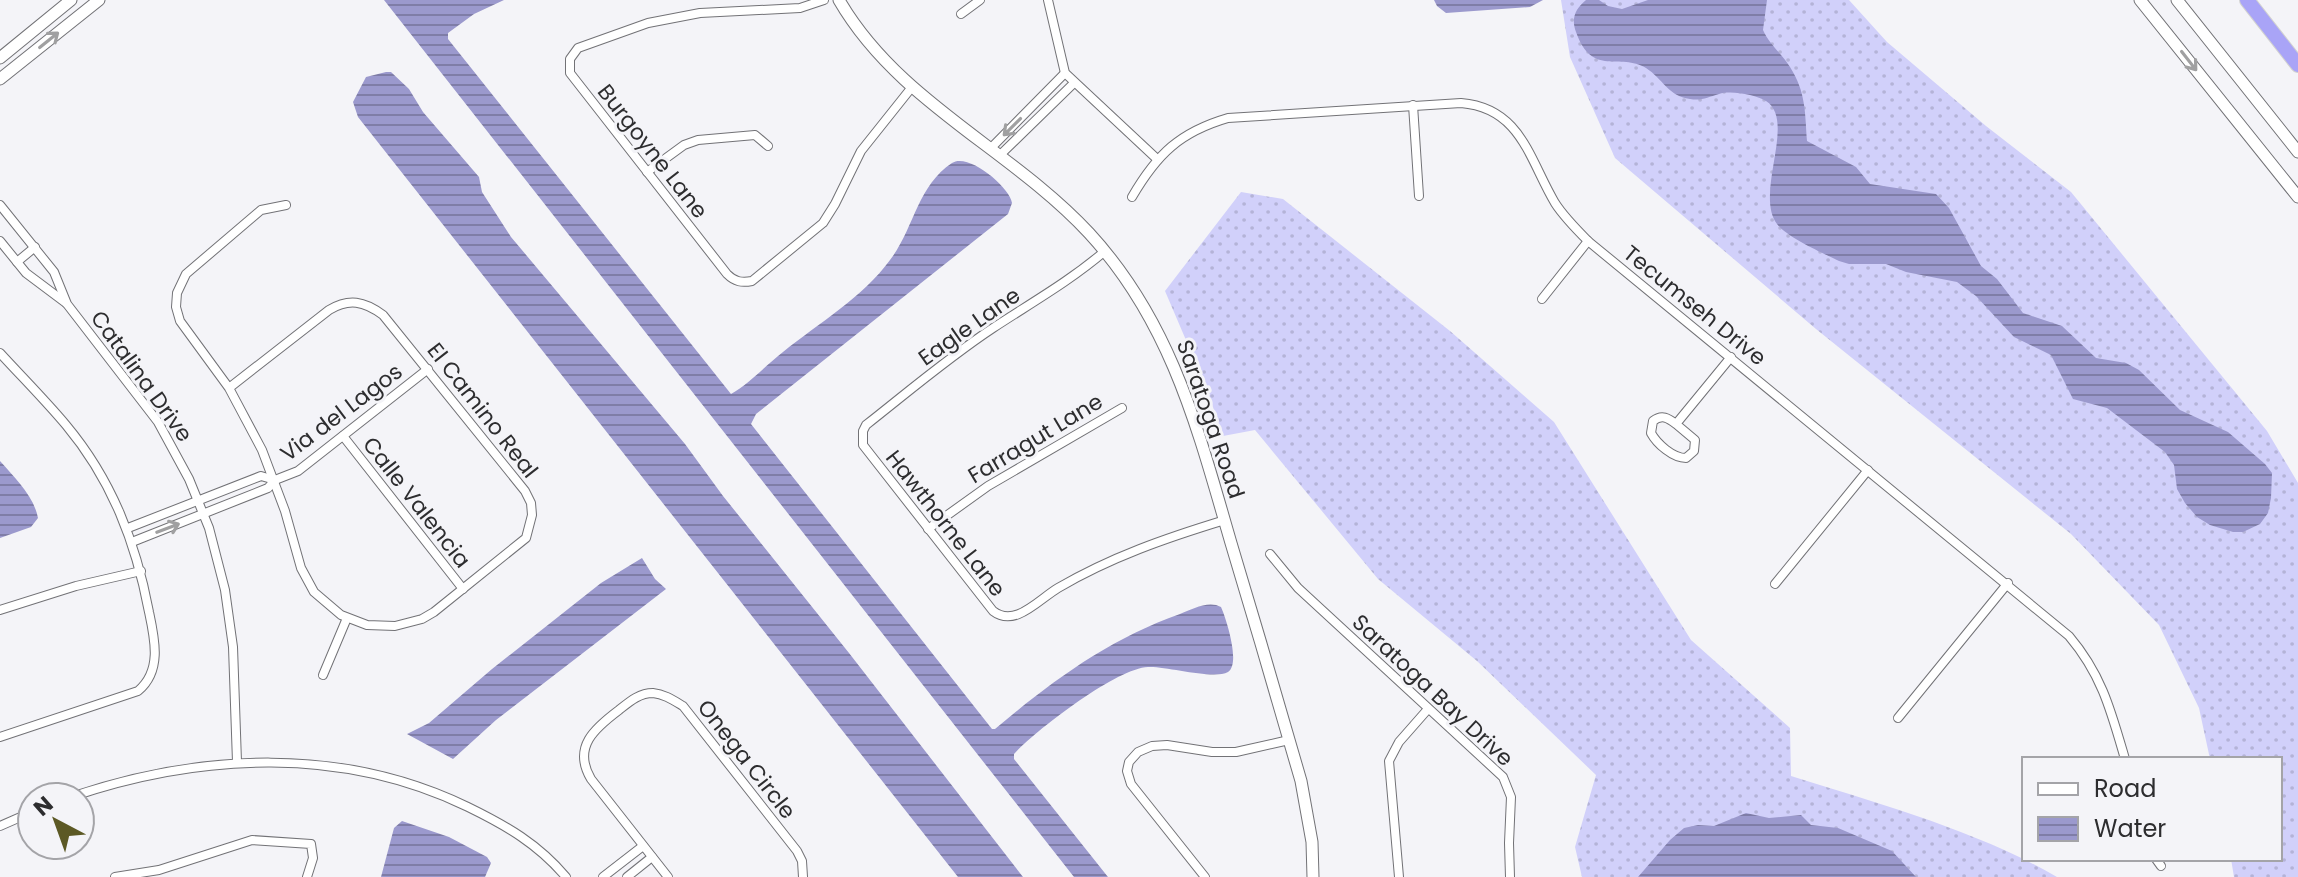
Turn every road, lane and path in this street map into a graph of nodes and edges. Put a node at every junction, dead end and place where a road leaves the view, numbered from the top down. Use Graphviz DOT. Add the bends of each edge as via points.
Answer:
graph roads {
  1 [pos="71,0"];
  2 [pos="99,0"];
  3 [pos="824,0"];
  4 [pos="839,0"];
  5 [pos="980,0"];
  6 [pos="1048,0"];
  7 [pos="2140,0"];
  8 [pos="2177,0"];
  9 [pos="2247,0"];
  10 [pos="961,14"];
  11 [pos="2,52"];
  12 [pos="2298,65"];
  13 [pos="1065,73"];
  14 [pos="0,79"];
  15 [pos="1074,83"];
  16 [pos="912,87"];
  17 [pos="1413,105"];
  18 [pos="768,146"];
  19 [pos="995,152"];
  20 [pos="2298,152"];
  21 [pos="1157,159"];
  22 [pos="647,172"];
  23 [pos="1419,196"];
  24 [pos="1132,197"];
  25 [pos="2298,197"];
  26 [pos="0,205"];
  27 [pos="286,205"];
  28 [pos="0,241"];
  29 [pos="1588,241"];
  30 [pos="35,247"];
  31 [pos="1105,251"];
  32 [pos="17,262"];
  33 [pos="1542,299"];
  34 [pos="67,304"];
  35 [pos="0,353"];
  36 [pos="1731,357"];
  37 [pos="428,369"];
  38 [pos="229,388"];
  39 [pos="1122,408"];
  40 [pos="1676,424"];
  41 [pos="343,436"];
  42 [pos="862,438"];
  43 [pos="1868,470"];
  44 [pos="275,480"];
  45 [pos="198,501"];
  46 [pos="204,514"];
  47 [pos="1225,520"];
  48 [pos="128,528"];
  49 [pos="928,529"];
  50 [pos="132,542"];
  51 [pos="1270,554"];
  52 [pos="141,571"];
  53 [pos="2008,583"];
  54 [pos="1775,584"];
  55 [pos="463,589"];
  56 [pos="0,610"];
  57 [pos="347,618"];
  58 [pos="323,675"];
  59 [pos="1428,709"];
  60 [pos="1898,718"];
  61 [pos="0,737"];
  62 [pos="1289,740"];
  63 [pos="2124,757"];
  64 [pos="237,762"];
  65 [pos="96,790"];
  66 [pos="643,846"];
  67 [pos="652,857"];
  68 [pos="149,874"];
  69 [pos="115,877"];
  70 [pos="307,877"];
  71 [pos="566,877"];
  72 [pos="603,877"];
  73 [pos="627,877"];
  74 [pos="668,877"];
  75 [pos="803,877"];
  76 [pos="1205,877"];
  77 [pos="1313,877"];
  78 [pos="1399,877"];
  79 [pos="1510,877"];
  1 -- 11 [label="street"];
  14 -- 2 [label="street, one-way"];
  3 -- 22 [label="street, Burgoyne Lane" via="800,8 659,20 573,53 570,73"];
  4 -- 16 [label="street, Saratoga Road" via="866,41"];
  5 -- 10 [label="street"];
  6 -- 13 [label="street"];
  7 -- 25 [label="street, one-way"];
  8 -- 20 [label="street"];
  9 -- 12 [label="highway"];
  13 -- 15 [label="street"];
  13 -- 19 [label="street, one-way"];
  15 -- 19 [label="street"];
  15 -- 21 [label="street"];
  16 -- 19 [label="street, Saratoga Road"];
  16 -- 22 [label="street, Burgoyne Lane" via="861,151 835,204 813,234 746,283 733,279"];
  17 -- 21 [label="street, Tecumseh Drive" via="1228,118 1196,129"];
  17 -- 23 [label="street"];
  17 -- 29 [label="street, Tecumseh Drive" via="1469,103 1505,119 1521,137 1561,212"];
  18 -- 22 [label="street" via="755,135 698,140"];
  19 -- 31 [label="street, Saratoga Road" via="1066,210"];
  21 -- 24 [label="street, Tecumseh Drive"];
  26 -- 30 [label="street, Catalina Drive"];
  27 -- 38 [label="street, El Camino Real" via="261,210 191,269 179,286 180,321"];
  28 -- 32 [label="street, Catalina Drive"];
  29 -- 33 [label="street"];
  29 -- 36 [label="street, Tecumseh Drive"];
  30 -- 32 [label="street"];
  30 -- 34 [label="street, Catalina Drive" via="54,272"];
  31 -- 42 [label="street, Eagle Lane" via="942,365 866,425"];
  31 -- 47 [label="street, Saratoga Road" via="1142,302 1169,353"];
  32 -- 34 [label="street, Catalina Drive"];
  34 -- 45 [label="street, Catalina Drive" via="158,422"];
  35 -- 48 [label="street" via="86,451"];
  36 -- 40 [label="street"];
  36 -- 43 [label="street, Tecumseh Drive"];
  37 -- 38 [label="street, El Camino Real" via="383,315 370,305 342,302"];
  37 -- 41 [label="street, Via del Lagos"];
  37 -- 55 [label="street, El Camino Real" via="531,503 526,538"];
  38 -- 44 [label="street, El Camino Real"];
  39 -- 49 [label="street, Farragut Lane" via="988,486"];
  40 -- 40 [label="street" via="1695,440 1694,451 1686,458 1675,456 1651,433 1653,421 1661,417"];
  41 -- 44 [label="street, Via del Lagos" via="304,467"];
  41 -- 55 [label="street, Calle Valencia"];
  42 -- 49 [label="street, Hawthorne Lane"];
  43 -- 53 [label="street, Tecumseh Drive"];
  43 -- 54 [label="street"];
  44 -- 45 [label="street, Via del Lagos" via="261,476"];
  44 -- 46 [label="street, Via del Lagos" via="268,488"];
  44 -- 57 [label="street, El Camino Real" via="307,581 324,603"];
  45 -- 46 [label="street, Catalina Drive"];
  45 -- 48 [label="street, Via del Lagos"];
  50 -- 46 [label="street, Via del Lagos, one-way"];
  46 -- 64 [label="street, Catalina Drive" via="230,622"];
  47 -- 49 [label="street, Hawthorne Lane" via="1118,556 1012,617 993,611"];
  47 -- 62 [label="street, Saratoga Road"];
  48 -- 50 [label="street"];
  50 -- 52 [label="street"];
  51 -- 59 [label="street, Saratoga Bay Drive" via="1298,588"];
  52 -- 56 [label="street"];
  52 -- 61 [label="street" via="155,661 143,686"];
  53 -- 60 [label="street"];
  53 -- 63 [label="street, Tecumseh Drive" via="2084,653 2108,699"];
  55 -- 57 [label="street, El Camino Real" via="434,612 409,623 381,627"];
  57 -- 58 [label="street"];
  59 -- 78 [label="street" via="1389,761"];
  59 -- 79 [label="street, Saratoga Bay Drive" via="1507,783 1512,804"];
  62 -- 76 [label="street" via="1236,752 1159,745 1129,762 1131,784"];
  62 -- 77 [label="street, Saratoga Road" via="1307,810"];
  64 -- 65 [label="street" via="165,772"];
  64 -- 71 [label="street" via="335,766 429,790 516,833 543,851"];
  66 -- 67 [label="street, Onega Circle"];
  66 -- 72 [label="street"];
  66 -- 75 [label="street, Onega Circle" via="591,779 584,759 596,727 636,697 652,693 683,706 797,851"];
  67 -- 73 [label="street"];
  67 -- 74 [label="street, Onega Circle"];
  68 -- 69 [label="street"];
  68 -- 70 [label="street" via="252,840 311,844"];
}
